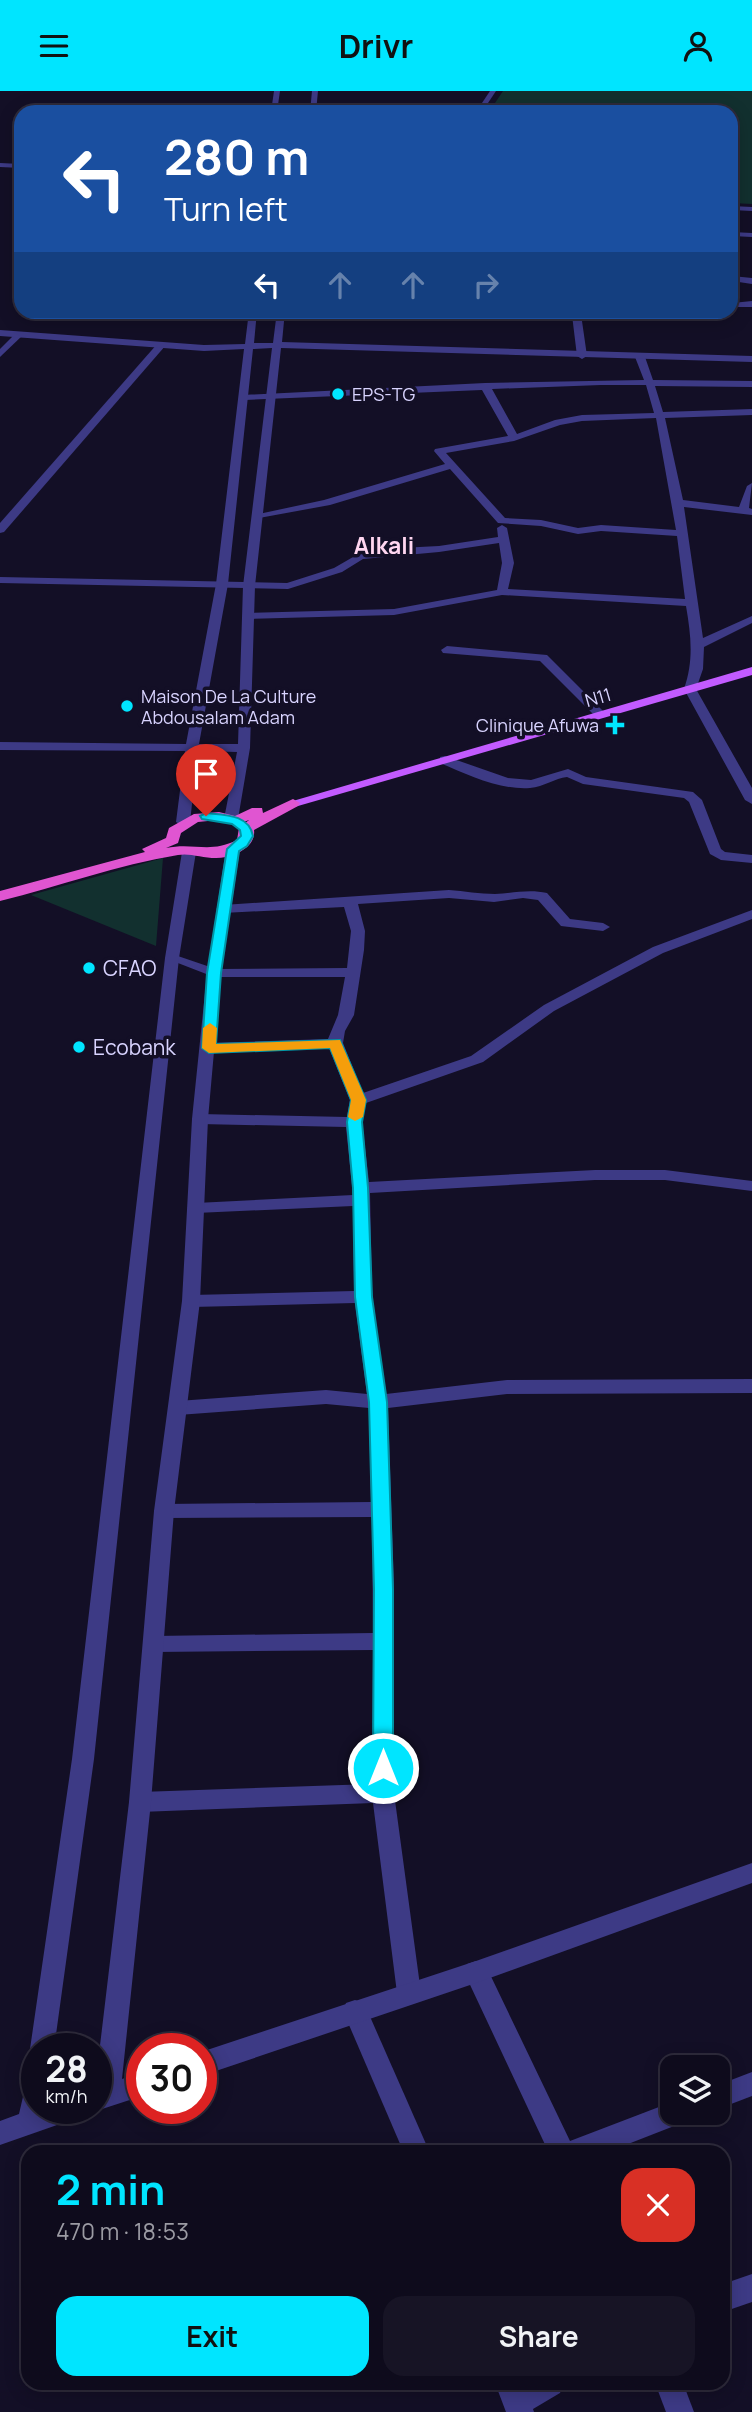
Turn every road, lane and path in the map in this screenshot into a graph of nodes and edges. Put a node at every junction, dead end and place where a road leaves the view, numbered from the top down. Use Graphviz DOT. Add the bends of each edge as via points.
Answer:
graph roads {
  1 [pos="252,319"];
  2 [pos="281,319"];
  3 [pos="577,319"];
  4 [pos="0,333"];
  5 [pos="19,335"];
  6 [pos="161,345"];
  7 [pos="248,345"];
  8 [pos="279,345"];
  9 [pos="0,354"];
  10 [pos="582,356"];
  11 [pos="640,357"];
  12 [pos="752,359"];
  13 [pos="650,381"];
  14 [pos="752,384"];
  15 [pos="485,386"];
  16 [pos="271,396"];
  17 [pos="245,397"];
  18 [pos="752,412"];
  19 [pos="659,415"];
  20 [pos="514,438"];
  21 [pos="452,465"];
  22 [pos="752,486"];
  23 [pos="679,503"];
  24 [pos="748,512"];
  25 [pos="259,515"];
  26 [pos="502,521"];
  27 [pos="0,530"];
  28 [pos="680,533"];
  29 [pos="502,539"];
  30 [pos="0,580"];
  31 [pos="222,584"];
  32 [pos="249,586"];
  33 [pos="502,591"];
  34 [pos="694,603"];
  35 [pos="248,616"];
  36 [pos="752,619"];
  37 [pos="698,645"];
  38 [pos="447,650"];
  39 [pos="752,671"];
  40 [pos="690,689"];
  41 [pos="600,714"];
  42 [pos="0,746"];
  43 [pos="192,747"];
  44 [pos="244,748"];
  45 [pos="446,760"];
  46 [pos="752,800"];
  47 [pos="293,803"];
  48 [pos="183,822"];
  49 [pos="237,823"];
  50 [pos="181,847"];
  51 [pos="233,849"];
  52 [pos="752,859"];
  53 [pos="0,897"];
  54 [pos="350,902"];
  55 [pos="223,909"];
  56 [pos="752,914"];
  57 [pos="603,927"];
  58 [pos="172,958"];
  59 [pos="354,972"];
  60 [pos="214,973"];
  61 [pos="335,1043"];
  62 [pos="209,1048"];
  63 [pos="358,1100"];
  64 [pos="200,1119"];
  65 [pos="354,1122"];
  66 [pos="752,1186"];
  67 [pos="360,1194"];
  68 [pos="196,1207"];
  69 [pos="363,1297"];
  70 [pos="191,1301"];
  71 [pos="752,1386"];
  72 [pos="378,1402"];
  73 [pos="178,1408"];
  74 [pos="381,1509"];
  75 [pos="163,1511"];
  76 [pos="383,1641"];
  77 [pos="154,1644"];
  78 [pos="383,1793"];
  79 [pos="140,1802"];
  80 [pos="752,1873"];
  81 [pos="476,1972"];
  82 [pos="409,1993"];
  83 [pos="355,2011"];
  84 [pos="44,2033"];
  85 [pos="110,2033"];
  86 [pos="217,2058"];
  87 [pos="752,2084"];
  88 [pos="730,2092"];
  89 [pos="660,2119"];
  90 [pos="23,2124"];
  91 [pos="0,2133"];
  92 [pos="414,2145"];
  93 [pos="559,2145"];
  94 [pos="592,2145"];
  95 [pos="752,2288"];
  96 [pos="730,2296"];
  97 [pos="535,2390"];
  98 [pos="672,2390"];
  99 [pos="515,2399"];
  100 [pos="680,2412"];
  1 -- 7 [label="street"];
  2 -- 8 [label="street"];
  3 -- 10 [label="street"];
  4 -- 5 [label="street"];
  5 -- 6 [label="street"];
  5 -- 9 [label="street"];
  6 -- 7 [label="street"];
  6 -- 27 [label="street"];
  7 -- 8 [label="street"];
  7 -- 17 [label="street"];
  8 -- 10 [label="street"];
  8 -- 16 [label="street"];
  10 -- 11 [label="street"];
  11 -- 12 [label="street"];
  11 -- 13 [label="street"];
  13 -- 14 [label="street"];
  13 -- 15 [label="street"];
  13 -- 19 [label="street"];
  15 -- 16 [label="street"];
  15 -- 20 [label="street"];
  16 -- 17 [label="street"];
  16 -- 25 [label="street"];
  17 -- 31 [label="street"];
  18 -- 19 [label="street"];
  19 -- 20 [label="street" via="570,419"];
  19 -- 23 [label="street"];
  20 -- 21 [label="street" via="439,451"];
  21 -- 25 [label="street" via="326,503"];
  21 -- 26 [label="street"];
  22 -- 24 [label="street"];
  23 -- 24 [label="street"];
  23 -- 28 [label="street"];
  25 -- 32 [label="street"];
  26 -- 28 [label="street" via="578,530"];
  26 -- 29 [label="street"];
  28 -- 34 [label="street"];
  29 -- 32 [label="street" via="380,552 360,556 338,570 296,585"];
  29 -- 33 [label="street" via="508,562"];
  30 -- 31 [label="street"];
  31 -- 32 [label="street"];
  31 -- 43 [label="street"];
  32 -- 35 [label="street"];
  33 -- 34 [label="street"];
  33 -- 35 [label="street" via="394,612"];
  34 -- 37 [label="street"];
  35 -- 44 [label="street"];
  36 -- 37 [label="street"];
  37 -- 40 [label="street"];
  38 -- 41 [label="street" via="543,658"];
  39 -- 40 [label="main road, N11"];
  40 -- 41 [label="main road, N11"];
  40 -- 46 [label="street"];
  41 -- 45 [label="main road, N11"];
  42 -- 43 [label="street"];
  43 -- 44 [label="street"];
  43 -- 48 [label="street"];
  44 -- 49 [label="street"];
  45 -- 47 [label="main road, N11"];
  45 -- 52 [label="street" via="497,780 535,784 559,773 573,773 583,780 688,795 695,800 709,841 721,856"];
  47 -- 49 [label="highway"];
  48 -- 49 [label="highway" via="206,816"];
  48 -- 50 [label="highway" via="174,831"];
  49 -- 51 [label="highway" via="247,836"];
  50 -- 51 [label="highway" via="211,855"];
  50 -- 53 [label="highway"];
  50 -- 58 [label="street"];
  51 -- 55 [label="street"];
  54 -- 55 [label="street"];
  54 -- 57 [label="street" via="523,894 541,896 566,923"];
  54 -- 59 [label="street" via="358,931"];
  55 -- 60 [label="street"];
  56 -- 63 [label="street" via="658,950 549,1008 477,1059"];
  58 -- 60 [label="street"];
  58 -- 84 [label="street" via="83,1759"];
  59 -- 60 [label="street"];
  59 -- 61 [label="street"];
  60 -- 62 [label="street"];
  61 -- 62 [label="street"];
  61 -- 63 [label="street"];
  62 -- 64 [label="street"];
  63 -- 65 [label="street"];
  64 -- 65 [label="street"];
  64 -- 68 [label="street"];
  65 -- 67 [label="street"];
  66 -- 67 [label="street" via="653,1175"];
  67 -- 68 [label="street"];
  67 -- 69 [label="street"];
  68 -- 70 [label="street"];
  69 -- 70 [label="street"];
  69 -- 72 [label="street"];
  70 -- 73 [label="street"];
  71 -- 72 [label="street" via="507,1387"];
  72 -- 73 [label="street" via="326,1397"];
  72 -- 74 [label="street"];
  73 -- 75 [label="street"];
  74 -- 75 [label="street"];
  74 -- 76 [label="street"];
  75 -- 77 [label="street"];
  76 -- 77 [label="street"];
  76 -- 78 [label="street"];
  77 -- 79 [label="street"];
  78 -- 79 [label="street"];
  78 -- 82 [label="street"];
  79 -- 85 [label="street"];
  80 -- 81 [label="street"];
  81 -- 82 [label="street"];
  81 -- 93 [label="street"];
  82 -- 83 [label="street"];
  83 -- 86 [label="street"];
  83 -- 92 [label="street"];
  87 -- 88 [label="street"];
  89 -- 94 [label="street"];
  90 -- 91 [label="street"];
  95 -- 96 [label="street"];
  97 -- 99 [label="street"];
  98 -- 100 [label="street"];
}
